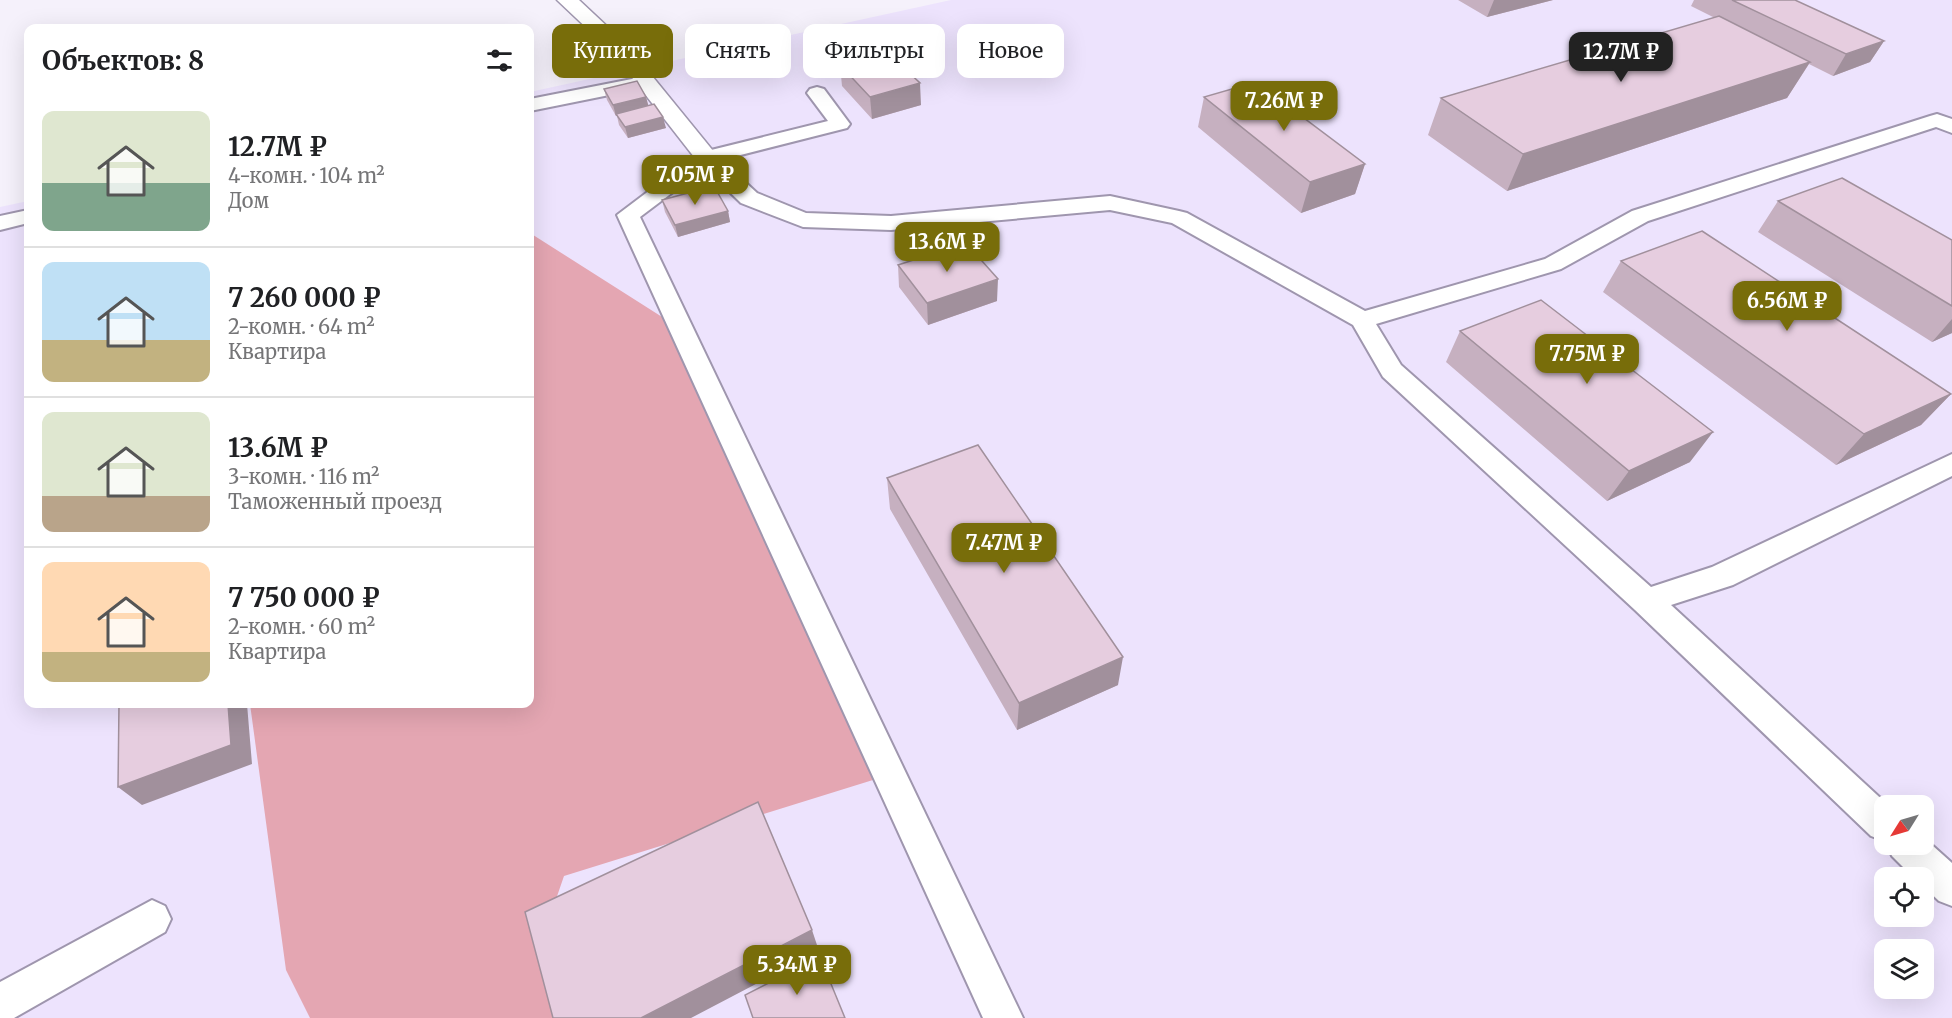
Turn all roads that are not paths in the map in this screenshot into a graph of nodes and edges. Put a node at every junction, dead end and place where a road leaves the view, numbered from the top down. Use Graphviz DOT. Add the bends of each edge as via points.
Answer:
graph roads {
  1 [pos="567,0"];
  2 [pos="646,82"];
  3 [pos="817,93"];
  4 [pos="534,104"];
  5 [pos="1952,127"];
  6 [pos="706,157"];
  7 [pos="24,218"];
  8 [pos="0,223"];
  9 [pos="1362,320"];
  10 [pos="1952,464"];
  11 [pos="1646,601"];
  12 [pos="1874,816"];
  13 [pos="1917,855"];
  14 [pos="1952,888"];
  15 [pos="152,919"];
  16 [pos="0,1004"];
  17 [pos="1003,1018"];
  1 -- 2 [label="street" via="619,48"];
  2 -- 4 [label="lane"];
  2 -- 6 [label="street"];
  3 -- 6 [label="lane" via="840,124"];
  5 -- 9 [label="lane" via="1937,120 1640,216 1553,264"];
  6 -- 9 [label="lane" via="748,198 803,220 891,223 1110,203 1179,218"];
  6 -- 17 [label="lane" via="628,215"];
  7 -- 8 [label="lane"];
  9 -- 11 [label="lane" via="1392,371"];
  10 -- 11 [label="lane" via="1722,576"];
  11 -- 12 [label="lane"];
  13 -- 14 [label="lane"];
  15 -- 16 [label="lane"];
}
